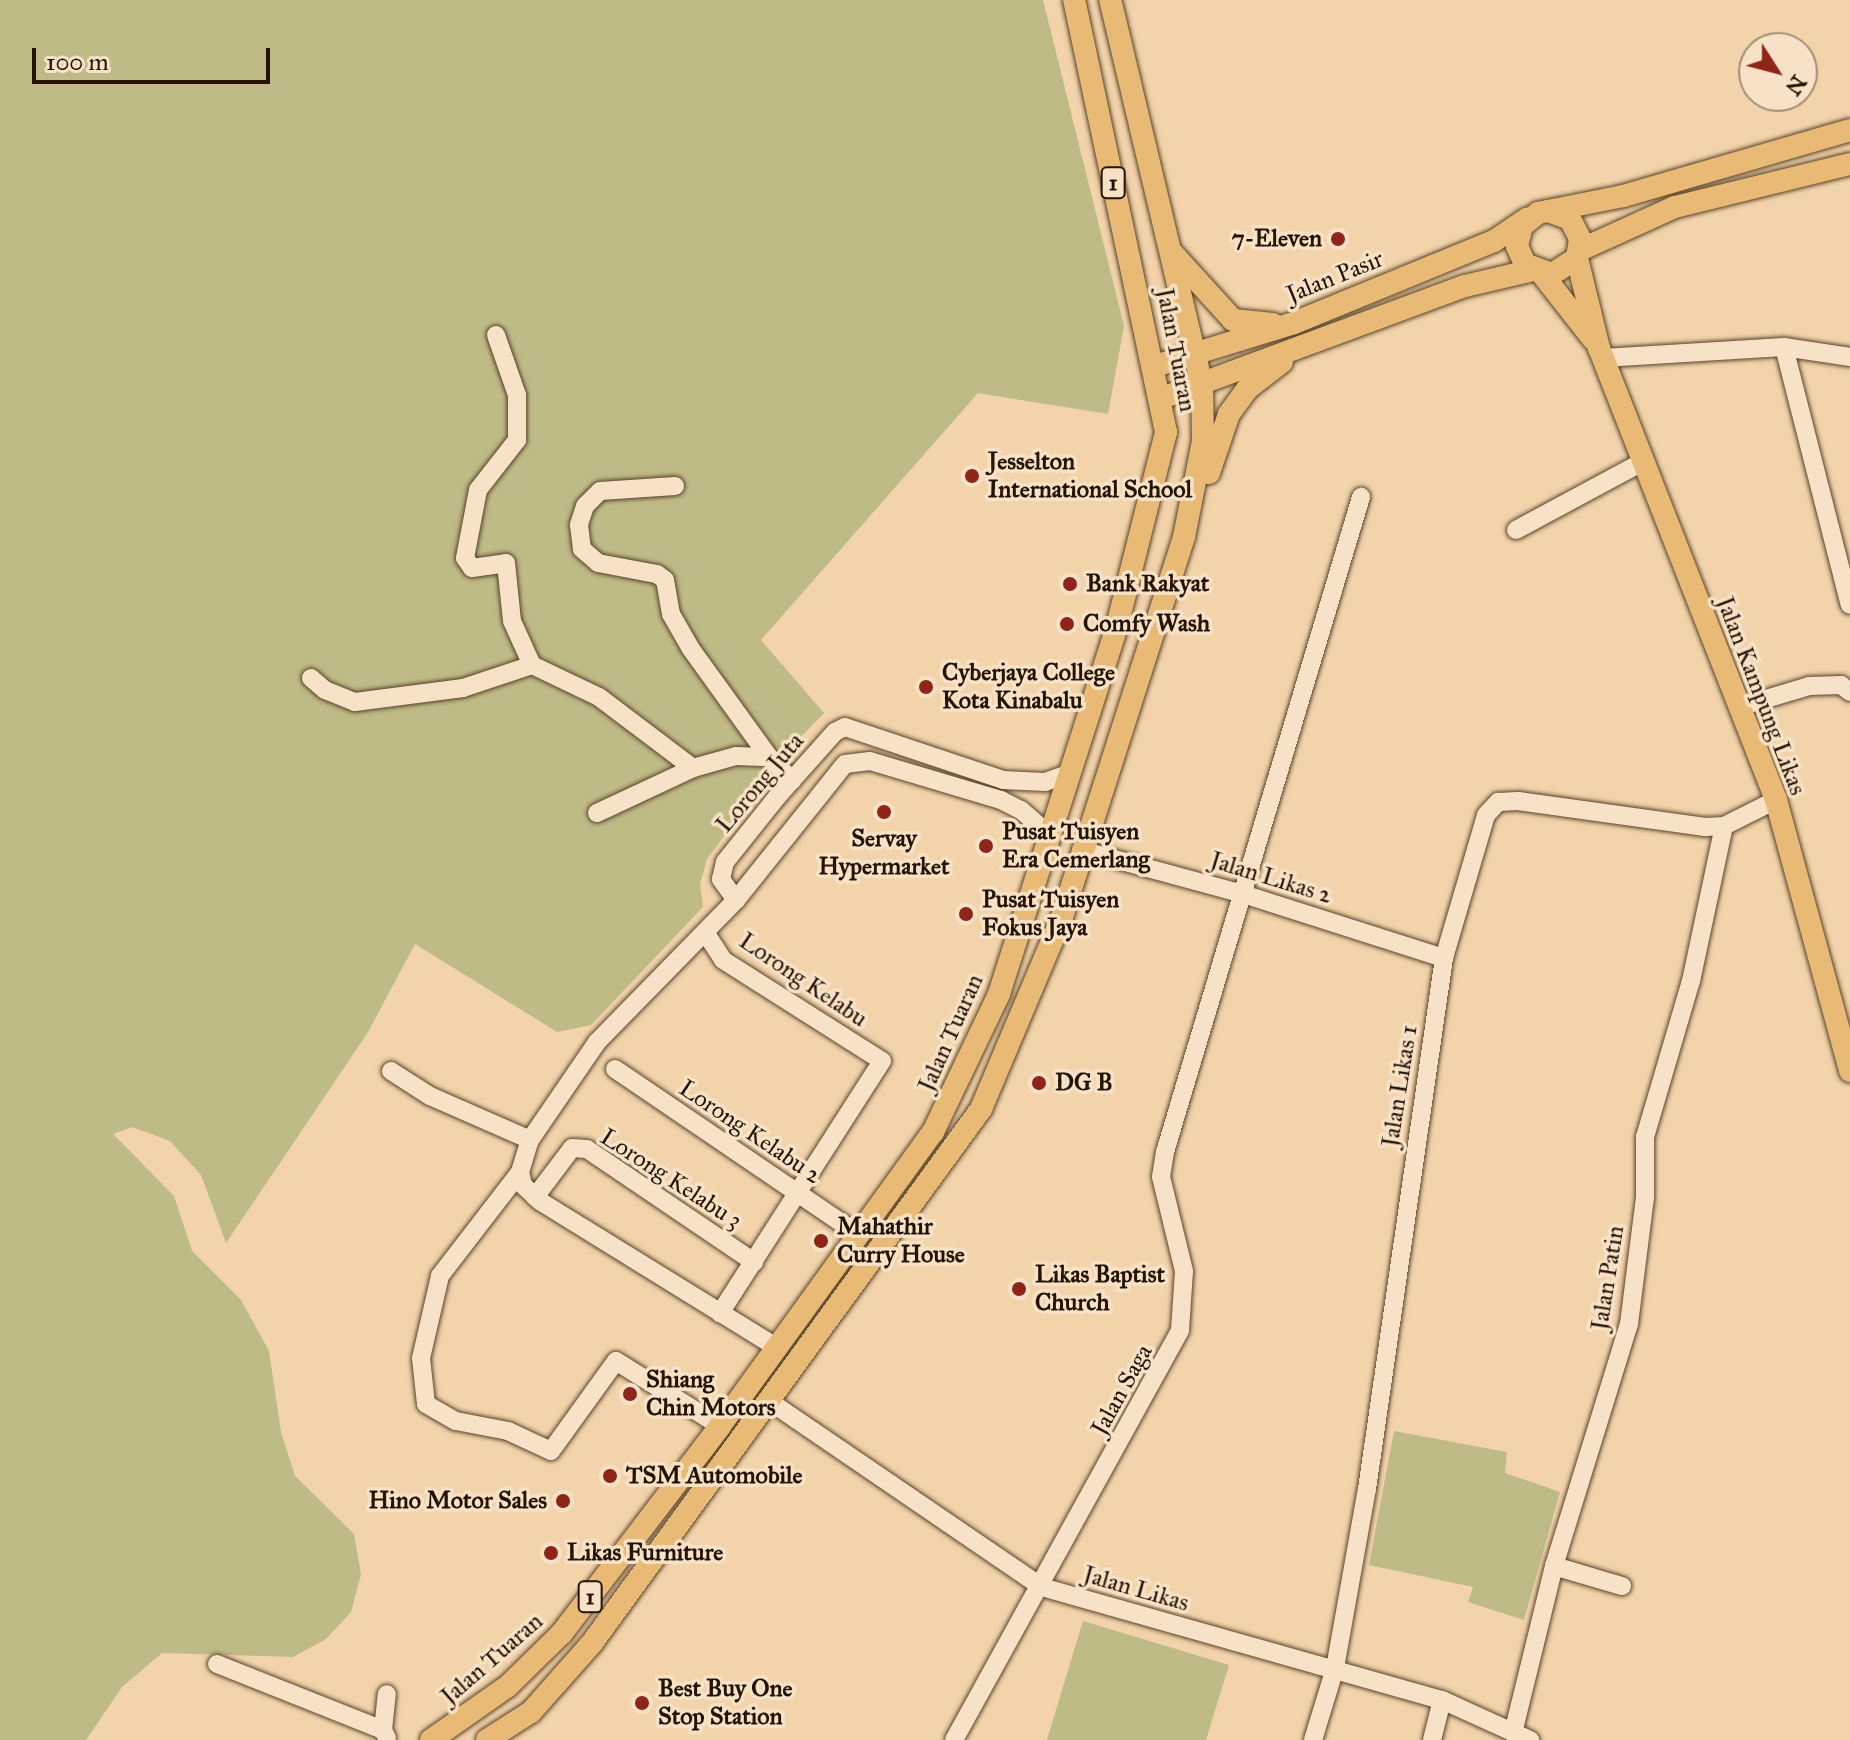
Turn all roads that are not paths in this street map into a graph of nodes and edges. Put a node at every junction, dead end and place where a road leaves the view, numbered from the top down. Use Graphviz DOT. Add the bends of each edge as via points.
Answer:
graph roads {
  1 [pos="1074,0"];
  2 [pos="1110,0"];
  3 [pos="1850,130"];
  4 [pos="1850,164"];
  5 [pos="1538,214"];
  6 [pos="1173,254"];
  7 [pos="1578,254"];
  8 [pos="1538,272"];
  9 [pos="1294,323"];
  10 [pos="1347,329"];
  11 [pos="496,335"];
  12 [pos="1784,347"];
  13 [pos="1601,353"];
  14 [pos="1195,355"];
  15 [pos="1850,357"];
  16 [pos="1155,366"];
  17 [pos="1202,385"];
  18 [pos="1162,398"];
  19 [pos="1644,461"];
  20 [pos="675,486"];
  21 [pos="1361,497"];
  22 [pos="1188,524"];
  23 [pos="1516,530"];
  24 [pos="1850,605"];
  25 [pos="532,665"];
  26 [pos="311,678"];
  27 [pos="1847,685"];
  28 [pos="1739,707"];
  29 [pos="769,757"];
  30 [pos="693,768"];
  31 [pos="1071,773"];
  32 [pos="792,780"];
  33 [pos="1776,800"];
  34 [pos="597,813"];
  35 [pos="1724,826"];
  36 [pos="1052,837"];
  37 [pos="1081,850"];
  38 [pos="1243,894"];
  39 [pos="736,900"];
  40 [pos="705,932"];
  41 [pos="1444,958"];
  42 [pos="615,1069"];
  43 [pos="391,1071"];
  44 [pos="1850,1071"];
  45 [pos="530,1140"];
  46 [pos="520,1172"];
  47 [pos="798,1194"];
  48 [pos="535,1197"];
  49 [pos="859,1235"];
  50 [pos="754,1262"];
  51 [pos="720,1313"];
  52 [pos="776,1347"];
  53 [pos="769,1401"];
  54 [pos="720,1426"];
  55 [pos="1554,1566"];
  56 [pos="1622,1586"];
  57 [pos="1042,1587"];
  58 [pos="585,1603"];
  59 [pos="217,1664"];
  60 [pos="1335,1668"];
  61 [pos="387,1694"];
  62 [pos="1442,1700"];
  63 [pos="1510,1734"];
  64 [pos="386,1735"];
  65 [pos="431,1740"];
  66 [pos="487,1740"];
  67 [pos="954,1740"];
  68 [pos="1313,1740"];
  69 [pos="1432,1740"];
  1 -- 16 [label="main road, Jalan Tuaran / 1"];
  2 -- 6 [label="main road, Jalan Tuaran / 1"];
  3 -- 5 [label="main road, Jalan Pasir" via="1623,196"];
  4 -- 7 [label="main road" via="1675,207"];
  5 -- 7 [label="main road" via="1577,227"];
  5 -- 8 [label="main road" via="1517,246"];
  5 -- 9 [label="main road, Jalan Pasir" via="1494,241"];
  6 -- 9 [label="main road" via="1233,320"];
  6 -- 14 [label="main road, Jalan Tuaran / 1"];
  7 -- 8 [label="main road" via="1562,271"];
  7 -- 13 [label="main road, Jalan Kampung Likas"];
  8 -- 10 [label="main road" via="1465,286"];
  8 -- 13 [label="main road, Jalan Kampung Likas"];
  9 -- 14 [label="main road, Jalan Pasir"];
  10 -- 17 [label="main road"];
  10 -- 22 [label="main road" via="1277,365 1247,389 1229,414"];
  11 -- 25 [label="street" via="517,395 517,440 478,490 465,558 472,568 506,563 512,621"];
  12 -- 13 [label="street"];
  12 -- 15 [label="street"];
  12 -- 24 [label="street"];
  13 -- 19 [label="main road, Jalan Kampung Likas"];
  14 -- 16 [label="main road, Jalan Pasir"];
  14 -- 17 [label="main road, Jalan Tuaran / 1"];
  16 -- 18 [label="main road, Jalan Tuaran / 1"];
  17 -- 18 [label="main road"];
  17 -- 22 [label="main road, Jalan Tuaran / 1" via="1203,441"];
  18 -- 31 [label="main road, Jalan Tuaran / 1" via="1164,454"];
  19 -- 23 [label="street"];
  19 -- 28 [label="main road, Jalan Kampung Likas"];
  20 -- 29 [label="street" via="600,491 585,506 579,525 582,549 598,563 665,580 671,614 691,649"];
  21 -- 38 [label="street, Jalan Saga"];
  22 -- 37 [label="main road, Jalan Tuaran / 1"];
  25 -- 26 [label="street" via="463,688 355,702"];
  25 -- 30 [label="street" via="599,697"];
  27 -- 28 [label="street" via="1809,686"];
  28 -- 33 [label="main road, Jalan Kampung Likas"];
  29 -- 30 [label="street" via="736,756"];
  29 -- 32 [label="street"];
  30 -- 34 [label="street"];
  31 -- 32 [label="street, Lorong Juta" via="1045,782 1003,780 845,727"];
  31 -- 36 [label="main road, Jalan Tuaran / 1"];
  32 -- 39 [label="street, Lorong Juta" via="721,872 724,888"];
  33 -- 35 [label="street, Jalan Likas 1"];
  33 -- 44 [label="main road, Jalan Kampung Likas"];
  35 -- 41 [label="street, Jalan Likas 1" via="1681,826 1498,802 1486,815"];
  35 -- 55 [label="street, Jalan Patin" via="1691,981 1645,1137 1645,1198 1629,1324"];
  36 -- 39 [label="street" via="1001,800 860,760 834,774"];
  36 -- 49 [label="main road, Jalan Tuaran / 1" via="972,1058 933,1132"];
  37 -- 38 [label="street, Jalan Likas 2"];
  37 -- 53 [label="main road, Jalan Tuaran / 1" via="1031,997 981,1109"];
  38 -- 41 [label="street, Jalan Likas 2"];
  38 -- 57 [label="street, Jalan Saga" via="1161,1177 1184,1271 1180,1330"];
  39 -- 40 [label="street"];
  40 -- 45 [label="street" via="597,1042"];
  40 -- 47 [label="street, Lorong Kelabu" via="723,960 882,1061"];
  41 -- 60 [label="street, Jalan Likas 1" via="1367,1489"];
  42 -- 47 [label="street, Lorong Kelabu 2"];
  43 -- 45 [label="street" via="430,1096"];
  45 -- 46 [label="street"];
  46 -- 48 [label="street" via="523,1185"];
  46 -- 54 [label="street" via="440,1276 421,1358 426,1404 456,1421 508,1431 551,1451 616,1361"];
  47 -- 49 [label="street, Lorong Kelabu 2"];
  47 -- 50 [label="street"];
  48 -- 50 [label="street, Lorong Kelabu 3" via="572,1148 587,1149"];
  48 -- 51 [label="street"];
  49 -- 52 [label="main road, Jalan Tuaran / 1"];
  50 -- 51 [label="street"];
  51 -- 52 [label="street"];
  52 -- 54 [label="main road, Jalan Tuaran / 1"];
  53 -- 57 [label="street, Jalan Likas"];
  53 -- 58 [label="main road" via="749,1402 612,1585"];
  53 -- 66 [label="main road, Jalan Tuaran / 1" via="592,1643 531,1712"];
  54 -- 58 [label="main road, Jalan Tuaran / 1"];
  55 -- 56 [label="street"];
  55 -- 63 [label="street, Jalan Patin"];
  57 -- 60 [label="street, Jalan Likas"];
  57 -- 67 [label="street, Jalan Saga"];
  58 -- 65 [label="main road, Jalan Tuaran / 1" via="523,1672"];
  59 -- 64 [label="street"];
  60 -- 62 [label="street, Jalan Likas"];
  60 -- 68 [label="street, Jalan Likas 1"];
  61 -- 64 [label="street"];
  62 -- 63 [label="street, Jalan Likas"];
  62 -- 69 [label="street"];
}
